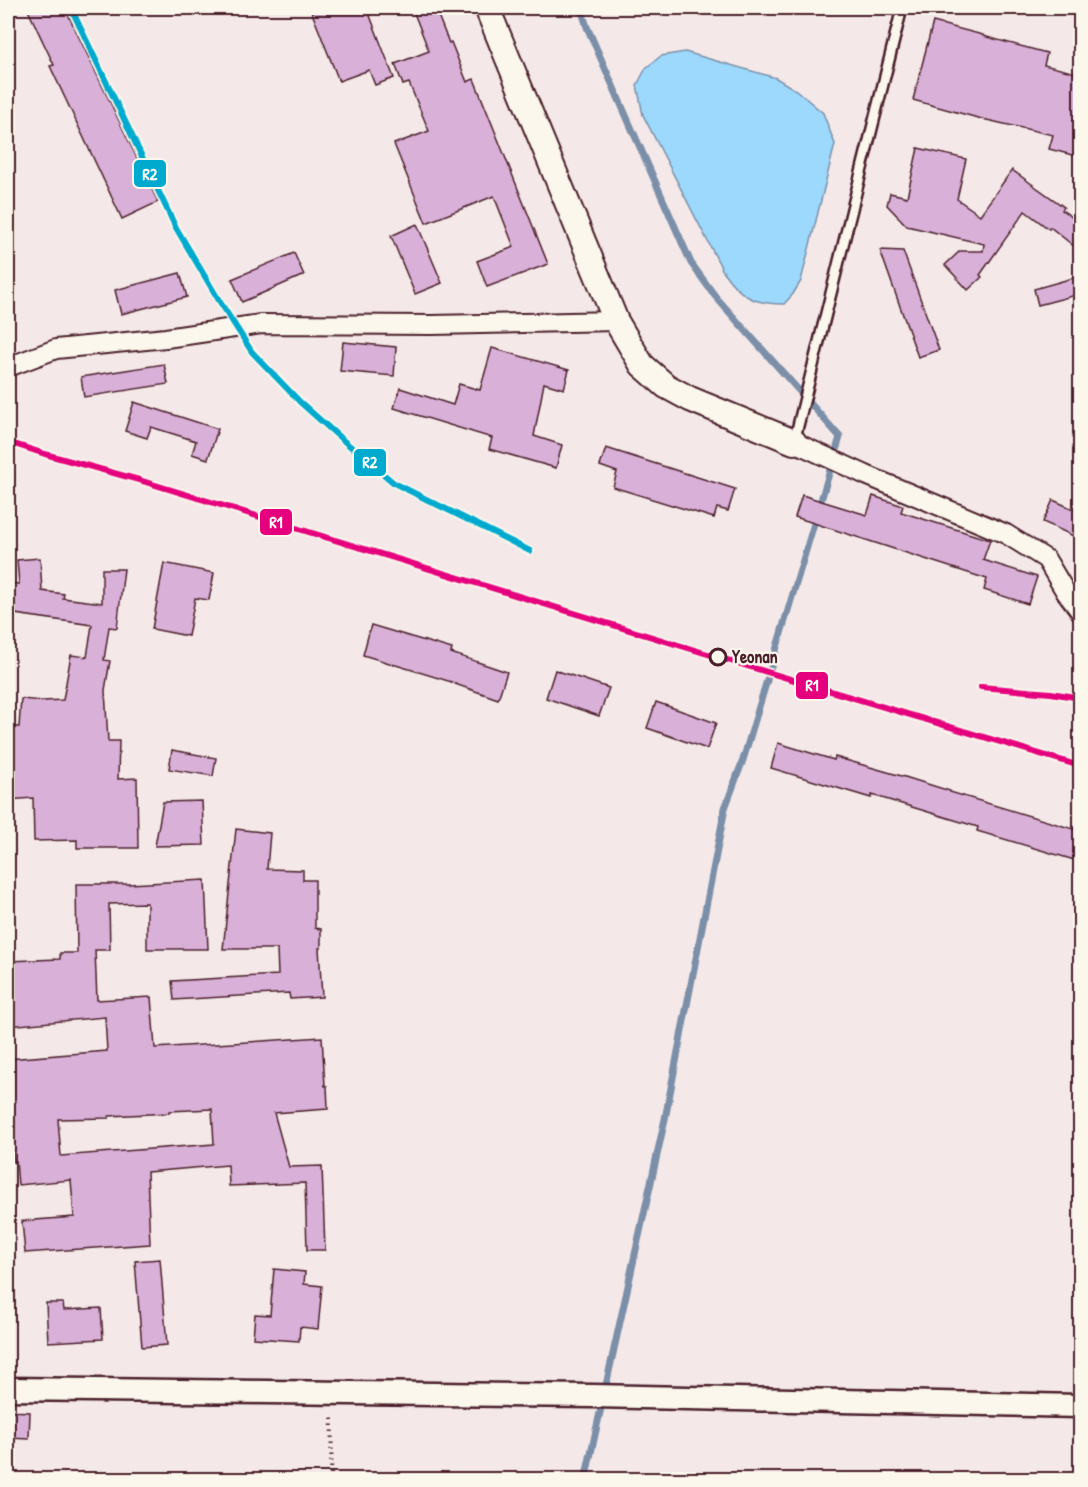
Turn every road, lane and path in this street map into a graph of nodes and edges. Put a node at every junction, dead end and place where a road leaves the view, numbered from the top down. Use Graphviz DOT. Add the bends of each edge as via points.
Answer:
graph roads {
  1 [pos="487,8"];
  2 [pos="902,8"];
  3 [pos="616,321"];
  4 [pos="8,368"];
  5 [pos="794,442"];
  6 [pos="1080,611"];
  7 [pos="8,1389"];
  8 [pos="332,1393"];
  9 [pos="1080,1406"];
  10 [pos="331,1479"];
  1 -- 3 [label="main road"];
  2 -- 5 [label="lane"];
  3 -- 4 [label="street" via="261,324 56,349"];
  3 -- 5 [label="main road" via="642,365 666,386"];
  5 -- 6 [label="street" via="1006,534 1046,560"];
  7 -- 8 [label="street"];
  8 -- 9 [label="street"];
  8 -- 10 [label="path"];
}
